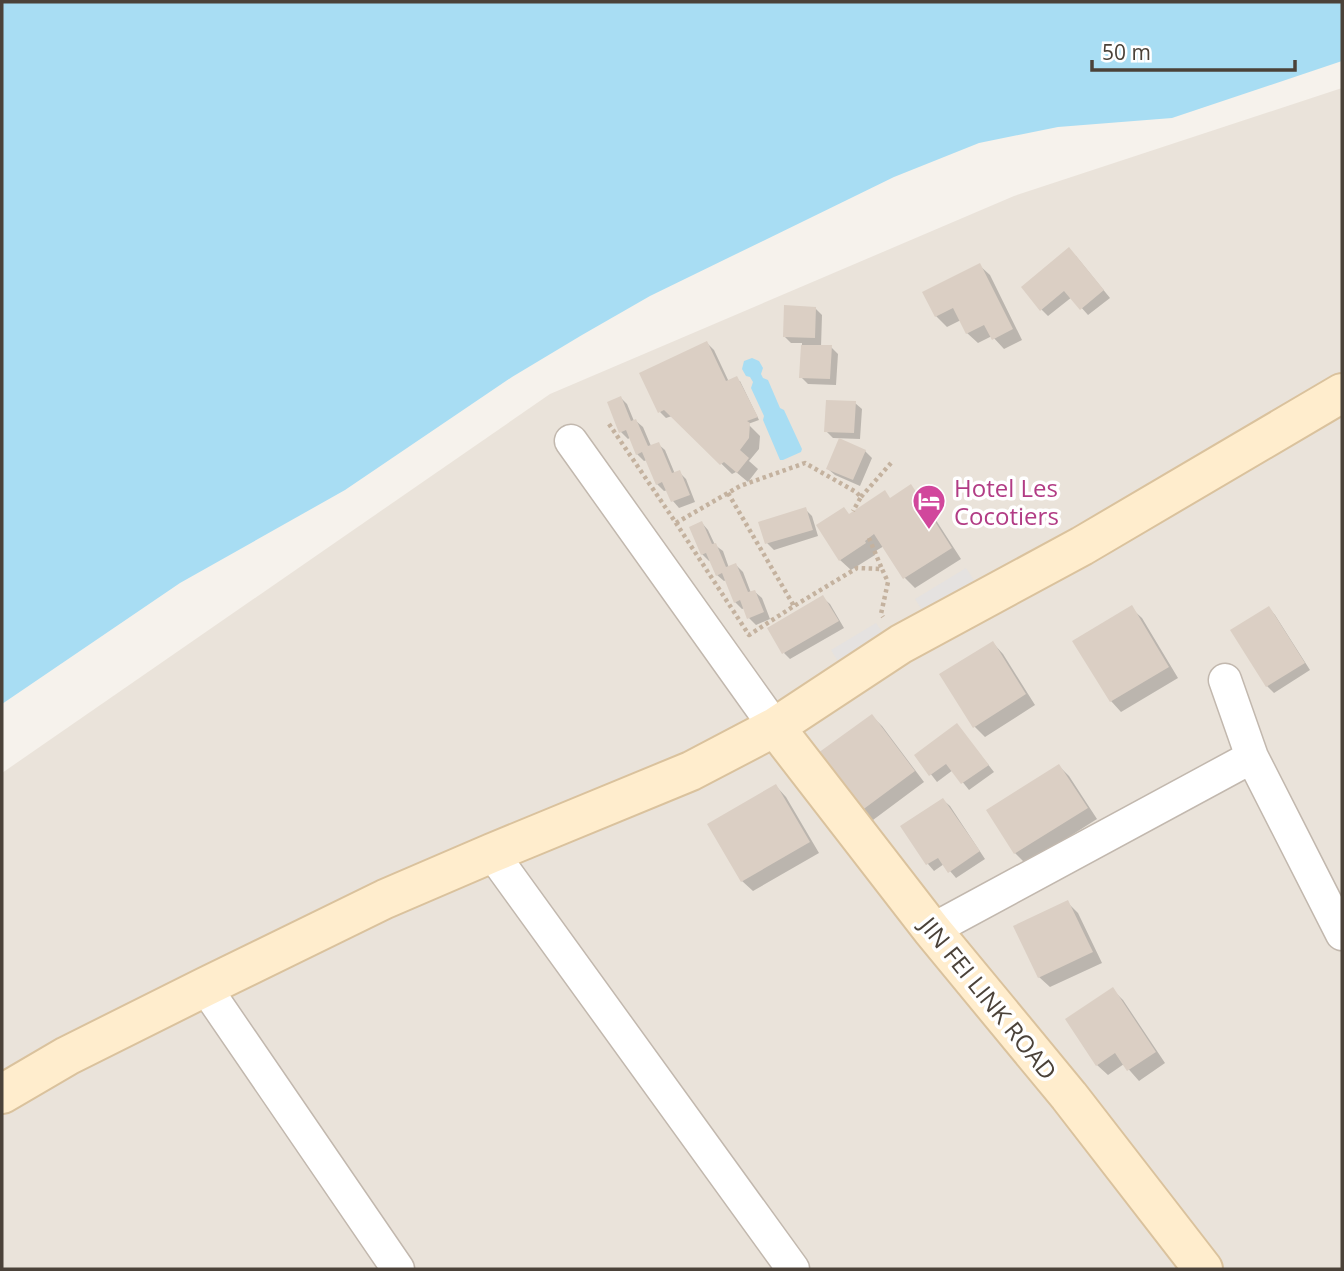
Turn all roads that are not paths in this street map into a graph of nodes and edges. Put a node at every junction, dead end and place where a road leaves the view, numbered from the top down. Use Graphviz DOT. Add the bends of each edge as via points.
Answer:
graph roads {
  1 [pos="1342,393"];
  2 [pos="571,441"];
  3 [pos="1225,680"];
  4 [pos="775,727"];
  5 [pos="1252,757"];
  6 [pos="492,853"];
  7 [pos="932,930"];
  8 [pos="1342,934"];
  9 [pos="205,987"];
  10 [pos="2,1094"];
  11 [pos="398,1269"];
  12 [pos="793,1269"];
  13 [pos="1203,1269"];
  1 -- 4 [label="main road" via="1082,546 901,644"];
  2 -- 4 [label="street"];
  3 -- 5 [label="street"];
  4 -- 6 [label="main road" via="691,771"];
  4 -- 7 [label="main road, JIN FEI LINK ROAD"];
  5 -- 7 [label="street"];
  5 -- 8 [label="street"];
  6 -- 9 [label="main road"];
  6 -- 12 [label="street"];
  7 -- 13 [label="main road, JIN FEI LINK ROAD"];
  9 -- 10 [label="main road"];
  9 -- 11 [label="street"];
}
